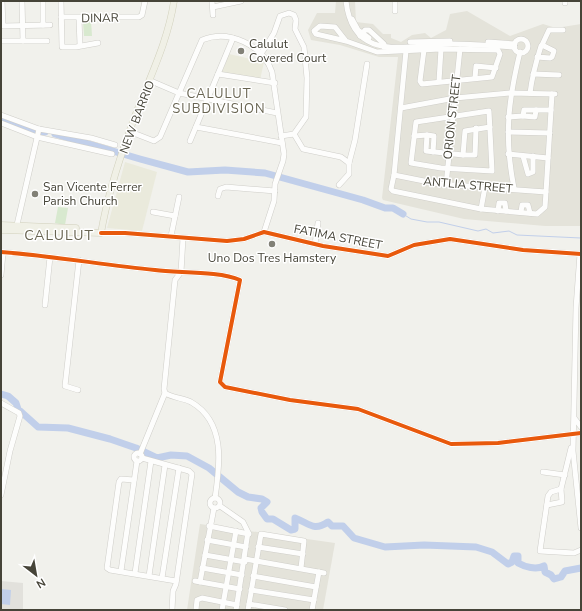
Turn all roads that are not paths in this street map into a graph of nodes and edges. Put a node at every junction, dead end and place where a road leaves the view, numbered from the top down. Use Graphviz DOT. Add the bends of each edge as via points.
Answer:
graph roads {
  1 [pos="2,1"];
  2 [pos="22,1"];
  3 [pos="43,1"];
  4 [pos="61,1"];
  5 [pos="146,1"];
  6 [pos="174,1"];
  7 [pos="212,1"];
  8 [pos="241,1"];
  9 [pos="346,1"];
  10 [pos="349,1"];
  11 [pos="395,1"];
  12 [pos="213,7"];
  13 [pos="395,11"];
  14 [pos="349,12"];
  15 [pos="213,15"];
  16 [pos="61,18"];
  17 [pos="79,19"];
  18 [pos="43,25"];
  19 [pos="50,25"];
  20 [pos="23,26"];
  21 [pos="563,30"];
  22 [pos="233,38"];
  23 [pos="1,41"];
  24 [pos="23,41"];
  25 [pos="47,41"];
  26 [pos="346,41"];
  27 [pos="98,43"];
  28 [pos="80,45"];
  29 [pos="542,45"];
  30 [pos="515,46"];
  31 [pos="441,49"];
  32 [pos="424,50"];
  33 [pos="460,50"];
  34 [pos="406,51"];
  35 [pos="520,52"];
  36 [pos="261,54"];
  37 [pos="537,57"];
  38 [pos="367,64"];
  39 [pos="496,68"];
  40 [pos="218,74"];
  41 [pos="533,74"];
  42 [pos="559,75"];
  43 [pos="475,78"];
  44 [pos="456,80"];
  45 [pos="151,81"];
  46 [pos="439,81"];
  47 [pos="275,83"];
  48 [pos="179,93"];
  49 [pos="510,93"];
  50 [pos="530,93"];
  51 [pos="455,98"];
  52 [pos="207,100"];
  53 [pos="401,108"];
  54 [pos="551,110"];
  55 [pos="277,113"];
  56 [pos="1,115"];
  57 [pos="452,116"];
  58 [pos="508,117"];
  59 [pos="1,123"];
  60 [pos="196,127"];
  61 [pos="490,127"];
  62 [pos="476,128"];
  63 [pos="508,132"];
  64 [pos="38,133"];
  65 [pos="550,133"];
  66 [pos="136,134"];
  67 [pos="294,134"];
  68 [pos="281,136"];
  69 [pos="414,136"];
  70 [pos="190,141"];
  71 [pos="282,143"];
  72 [pos="115,145"];
  73 [pos="112,154"];
  74 [pos="449,154"];
  75 [pos="508,154"];
  76 [pos="463,155"];
  77 [pos="523,156"];
  78 [pos="533,156"];
  79 [pos="548,158"];
  80 [pos="350,163"];
  81 [pos="447,169"];
  82 [pos="394,175"];
  83 [pos="339,185"];
  84 [pos="446,185"];
  85 [pos="485,187"];
  86 [pos="514,188"];
  87 [pos="275,191"];
  88 [pos="546,192"];
  89 [pos="218,196"];
  90 [pos="178,197"];
  91 [pos="481,210"];
  92 [pos="498,211"];
  93 [pos="506,211"];
  94 [pos="153,212"];
  95 [pos="174,216"];
  96 [pos="318,223"];
  97 [pos="1,225"];
  98 [pos="16,227"];
  99 [pos="1,230"];
  100 [pos="102,231"];
  101 [pos="264,232"];
  102 [pos="171,236"];
  103 [pos="183,238"];
  104 [pos="315,244"];
  105 [pos="2,252"];
  106 [pos="580,254"];
  107 [pos="50,257"];
  108 [pos="79,260"];
  109 [pos="181,272"];
  110 [pos="1,275"];
  111 [pos="45,305"];
  112 [pos="78,390"];
  113 [pos="165,393"];
  114 [pos="1,403"];
  115 [pos="575,419"];
  116 [pos="581,427"];
  117 [pos="581,433"];
  118 [pos="574,434"];
  119 [pos="573,443"];
  120 [pos="141,455"];
  121 [pos="151,462"];
  122 [pos="165,465"];
  123 [pos="179,468"];
  124 [pos="543,472"];
  125 [pos="565,475"];
  126 [pos="134,480"];
  127 [pos="561,489"];
  128 [pos="1,495"];
  129 [pos="215,498"];
  130 [pos="547,505"];
  131 [pos="220,506"];
  132 [pos="212,507"];
  133 [pos="209,526"];
  134 [pos="581,528"];
  135 [pos="236,531"];
  136 [pos="249,534"];
  137 [pos="207,540"];
  138 [pos="233,545"];
  139 [pos="246,547"];
  140 [pos="258,547"];
  141 [pos="581,550"];
  142 [pos="303,554"];
  143 [pos="204,555"];
  144 [pos="231,559"];
  145 [pos="245,560"];
  146 [pos="256,560"];
  147 [pos="202,568"];
  148 [pos="301,568"];
  149 [pos="121,571"];
  150 [pos="229,573"];
  151 [pos="134,574"];
  152 [pos="242,575"];
  153 [pos="148,576"];
  154 [pos="253,576"];
  155 [pos="162,578"];
  156 [pos="176,581"];
  157 [pos="227,587"];
  158 [pos="316,587"];
  159 [pos="240,589"];
  160 [pos="251,590"];
  161 [pos="314,600"];
  162 [pos="224,602"];
  163 [pos="248,604"];
  164 [pos="237,608"];
  165 [pos="172,610"];
  166 [pos="196,610"];
  167 [pos="222,610"];
  168 [pos="248,610"];
  169 [pos="285,610"];
  170 [pos="312,610"];
  1 -- 20 [label="street" via="3,26"];
  2 -- 20 [label="street"];
  3 -- 18 [label="street"];
  4 -- 16 [label="street"];
  5 -- 17 [label="street, DINAR" via="139,17"];
  6 -- 45 [label="main road, NEW BARRIO" via="170,27"];
  7 -- 12 [label="street"];
  8 -- 12 [label="street"];
  9 -- 14 [label="street"];
  10 -- 14 [label="street"];
  11 -- 13 [label="street"];
  12 -- 15 [label="street"];
  14 -- 30 [label="street" via="361,35 384,45 465,42"];
  16 -- 17 [label="street, DINAR"];
  16 -- 28 [label="street" via="62,47"];
  17 -- 28 [label="street"];
  18 -- 19 [label="street"];
  18 -- 20 [label="street"];
  20 -- 24 [label="street"];
  21 -- 29 [label="street" via="549,30"];
  22 -- 36 [label="street" via="246,43"];
  22 -- 40 [label="street"];
  22 -- 48 [label="street" via="202,40"];
  23 -- 24 [label="street"];
  24 -- 25 [label="street"];
  26 -- 26 [label="street" via="316,34 314,32 320,26 335,27"];
  26 -- 34 [label="street" via="377,52"];
  27 -- 28 [label="street"];
  29 -- 37 [label="street"];
  29 -- 37 [label="street" via="554,50 552,57"];
  30 -- 35 [label="street"];
  30 -- 35 [label="street" via="519,39 527,42 527,49"];
  31 -- 32 [label="street"];
  31 -- 33 [label="street"];
  31 -- 46 [label="street"];
  32 -- 34 [label="street"];
  32 -- 46 [label="street" via="420,83"];
  33 -- 39 [label="street" via="498,50 500,54"];
  33 -- 44 [label="street, ORION STREET"];
  34 -- 53 [label="street"];
  35 -- 49 [label="street"];
  36 -- 47 [label="street" via="269,62"];
  36 -- 67 [label="street" via="274,33 280,16 288,13 294,15 295,29 304,47 307,78 306,117"];
  37 -- 41 [label="street"];
  38 -- 80 [label="street"];
  39 -- 43 [label="street" via="492,77"];
  39 -- 43 [label="street" via="476,66"];
  40 -- 47 [label="street"];
  40 -- 52 [label="street"];
  41 -- 42 [label="street"];
  41 -- 50 [label="street"];
  43 -- 44 [label="street"];
  44 -- 46 [label="street"];
  44 -- 51 [label="street, ORION STREET"];
  45 -- 48 [label="street"];
  45 -- 100 [label="main road, NEW BARRIO" via="130,130"];
  47 -- 55 [label="street"];
  48 -- 52 [label="street"];
  48 -- 66 [label="street" via="158,140 154,141"];
  49 -- 50 [label="street"];
  49 -- 51 [label="street"];
  49 -- 58 [label="street"];
  50 -- 54 [label="street" via="554,94"];
  51 -- 53 [label="street"];
  51 -- 57 [label="street, ORION STREET"];
  52 -- 55 [label="street"];
  52 -- 60 [label="street"];
  53 -- 82 [label="street"];
  54 -- 58 [label="street" via="523,110 523,116"];
  54 -- 65 [label="street"];
  55 -- 68 [label="street"];
  56 -- 64 [label="street"];
  57 -- 61 [label="street" via="489,111"];
  57 -- 69 [label="street" via="416,122"];
  57 -- 74 [label="street, ORION STREET"];
  58 -- 63 [label="street"];
  59 -- 64 [label="street"];
  60 -- 70 [label="street"];
  60 -- 71 [label="street"];
  61 -- 62 [label="street"];
  61 -- 81 [label="street" via="492,171"];
  62 -- 76 [label="street" via="465,131"];
  62 -- 76 [label="street" via="475,155"];
  63 -- 65 [label="street"];
  63 -- 75 [label="street"];
  64 -- 72 [label="street" via="91,138"];
  64 -- 73 [label="street"];
  64 -- 98 [label="street"];
  65 -- 79 [label="street"];
  67 -- 68 [label="street"];
  67 -- 80 [label="street" via="302,149 341,157"];
  68 -- 71 [label="street"];
  69 -- 74 [label="street" via="427,135 426,151"];
  69 -- 81 [label="street" via="411,163"];
  71 -- 87 [label="street" via="284,161"];
  74 -- 76 [label="street"];
  74 -- 81 [label="street, ORION STREET"];
  75 -- 77 [label="street"];
  75 -- 86 [label="street"];
  77 -- 78 [label="street"];
  77 -- 78 [label="street" via="528,174 533,172"];
  78 -- 79 [label="street"];
  79 -- 88 [label="street"];
  80 -- 83 [label="street" via="349,174"];
  81 -- 84 [label="street, ORION STREET"];
  82 -- 84 [label="street, ANTLIA STREET"];
  82 -- 91 [label="street" via="392,190"];
  84 -- 85 [label="street, ANTLIA STREET"];
  85 -- 86 [label="street, ANTLIA STREET"];
  85 -- 91 [label="street"];
  86 -- 88 [label="street, ANTLIA STREET"];
  87 -- 89 [label="street" via="226,187 220,189"];
  87 -- 101 [label="street"];
  88 -- 93 [label="street" via="544,209 537,214"];
  90 -- 95 [label="street"];
  91 -- 92 [label="street"];
  92 -- 93 [label="street"];
  92 -- 93 [label="street" via="499,204 505,203"];
  94 -- 95 [label="street"];
  95 -- 102 [label="street"];
  96 -- 104 [label="street"];
  97 -- 98 [label="main road"];
  98 -- 99 [label="main road"];
  98 -- 100 [label="main road"];
  100 -- 102 [label="street"];
  101 -- 103 [label="street" via="244,239 227,241"];
  101 -- 104 [label="street, FATIMA STREET"];
  102 -- 103 [label="street"];
  103 -- 109 [label="street"];
  104 -- 106 [label="street, FATIMA STREET" via="388,256 414,245 450,239 523,250"];
  105 -- 107 [label="street"];
  105 -- 110 [label="street"];
  106 -- 115 [label="street" via="576,308"];
  107 -- 108 [label="street"];
  107 -- 111 [label="street"];
  108 -- 109 [label="street"];
  108 -- 112 [label="street" via="65,386"];
  109 -- 113 [label="street" via="175,280"];
  109 -- 118 [label="street" via="217,275 240,281 220,382 223,386 290,400 350,408 451,444 498,443"];
  113 -- 120 [label="street"];
  113 -- 129 [label="street" via="190,402 204,413 216,433 219,442 220,472"];
  114 -- 128 [label="street" via="20,416"];
  115 -- 116 [label="street"];
  115 -- 118 [label="street"];
  117 -- 118 [label="street"];
  118 -- 119 [label="street"];
  119 -- 125 [label="street"];
  119 -- 134 [label="street"];
  120 -- 121 [label="street"];
  120 -- 126 [label="street" via="137,453 135,456 137,461"];
  121 -- 122 [label="street"];
  121 -- 151 [label="street"];
  122 -- 123 [label="street"];
  122 -- 153 [label="street"];
  123 -- 155 [label="street"];
  123 -- 156 [label="street" via="189,471 192,476"];
  124 -- 125 [label="street"];
  125 -- 127 [label="street"];
  126 -- 149 [label="street"];
  126 -- 149 [label="street" via="121,479 119,482 108,558 108,569"];
  127 -- 130 [label="street" via="549,494"];
  127 -- 130 [label="street" via="562,502"];
  129 -- 131 [label="street" via="220,501"];
  129 -- 132 [label="street" via="210,501"];
  130 -- 141 [label="street" via="540,551 574,553"];
  131 -- 132 [label="street"];
  131 -- 136 [label="street" via="243,522"];
  132 -- 133 [label="street"];
  133 -- 135 [label="street"];
  133 -- 137 [label="street"];
  135 -- 136 [label="street"];
  135 -- 138 [label="street"];
  136 -- 139 [label="street"];
  137 -- 138 [label="street"];
  137 -- 143 [label="street"];
  138 -- 139 [label="street"];
  138 -- 144 [label="street"];
  139 -- 145 [label="street"];
  140 -- 142 [label="street"];
  140 -- 142 [label="street" via="260,535 263,533 302,540 305,543"];
  140 -- 146 [label="street"];
  142 -- 148 [label="street"];
  143 -- 144 [label="street"];
  143 -- 147 [label="street"];
  144 -- 145 [label="street"];
  144 -- 150 [label="street"];
  145 -- 146 [label="street"];
  145 -- 152 [label="street"];
  146 -- 148 [label="street"];
  146 -- 154 [label="street"];
  147 -- 150 [label="street"];
  147 -- 157 [label="street" via="198,582"];
  148 -- 158 [label="street" via="321,572"];
  149 -- 151 [label="street"];
  150 -- 152 [label="street"];
  150 -- 157 [label="street"];
  151 -- 153 [label="street"];
  152 -- 159 [label="street"];
  153 -- 155 [label="street"];
  154 -- 158 [label="street"];
  154 -- 160 [label="street"];
  155 -- 156 [label="street"];
  156 -- 165 [label="street"];
  157 -- 159 [label="street"];
  157 -- 162 [label="street"];
  158 -- 161 [label="street"];
  159 -- 164 [label="street"];
  160 -- 161 [label="street"];
  160 -- 163 [label="street"];
  161 -- 170 [label="street"];
  162 -- 164 [label="street"];
  162 -- 166 [label="street" via="199,598"];
  162 -- 167 [label="street"];
  163 -- 168 [label="street"];
  163 -- 169 [label="street"];
}
